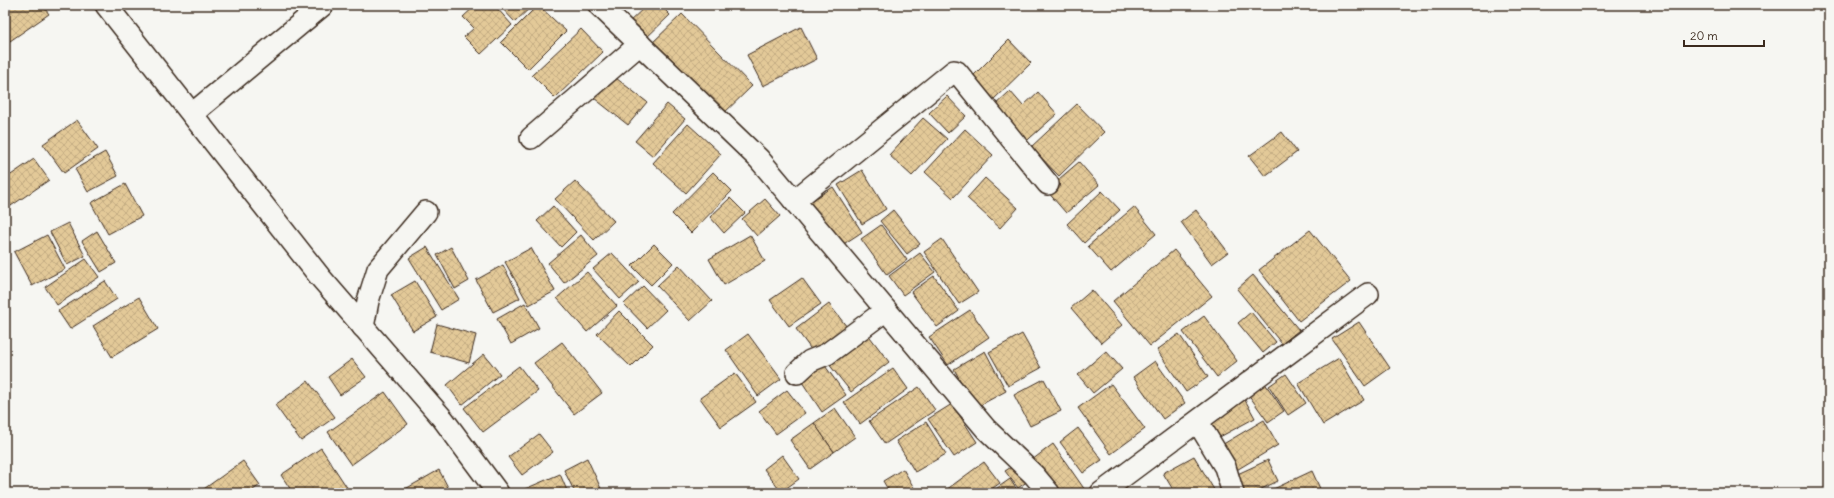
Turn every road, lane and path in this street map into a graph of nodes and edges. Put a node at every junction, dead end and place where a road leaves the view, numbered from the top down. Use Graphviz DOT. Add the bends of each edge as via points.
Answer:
graph roads {
  1 [pos="106,5"];
  2 [pos="323,5"];
  3 [pos="599,5"];
  4 [pos="640,44"];
  5 [pos="192,114"];
  6 [pos="531,138"];
  7 [pos="1048,184"];
  8 [pos="794,201"];
  9 [pos="426,212"];
  10 [pos="1368,294"];
  11 [pos="886,310"];
  12 [pos="363,327"];
  13 [pos="797,373"];
  14 [pos="1196,423"];
  15 [pos="498,493"];
  16 [pos="1049,493"];
  17 [pos="1101,493"];
  18 [pos="1233,493"];
  1 -- 5 [label="street"];
  2 -- 5 [label="street"];
  3 -- 4 [label="street"];
  4 -- 6 [label="street"];
  4 -- 8 [label="street" via="759,159"];
  5 -- 12 [label="street" via="320,277"];
  7 -- 8 [label="street" via="954,71"];
  8 -- 11 [label="street"];
  9 -- 12 [label="street" via="378,269"];
  10 -- 14 [label="street"];
  11 -- 13 [label="street" via="827,354 810,361"];
  11 -- 16 [label="street" via="986,429"];
  12 -- 15 [label="street" via="443,419"];
  14 -- 17 [label="street"];
  14 -- 18 [label="street" via="1225,467"];
}
